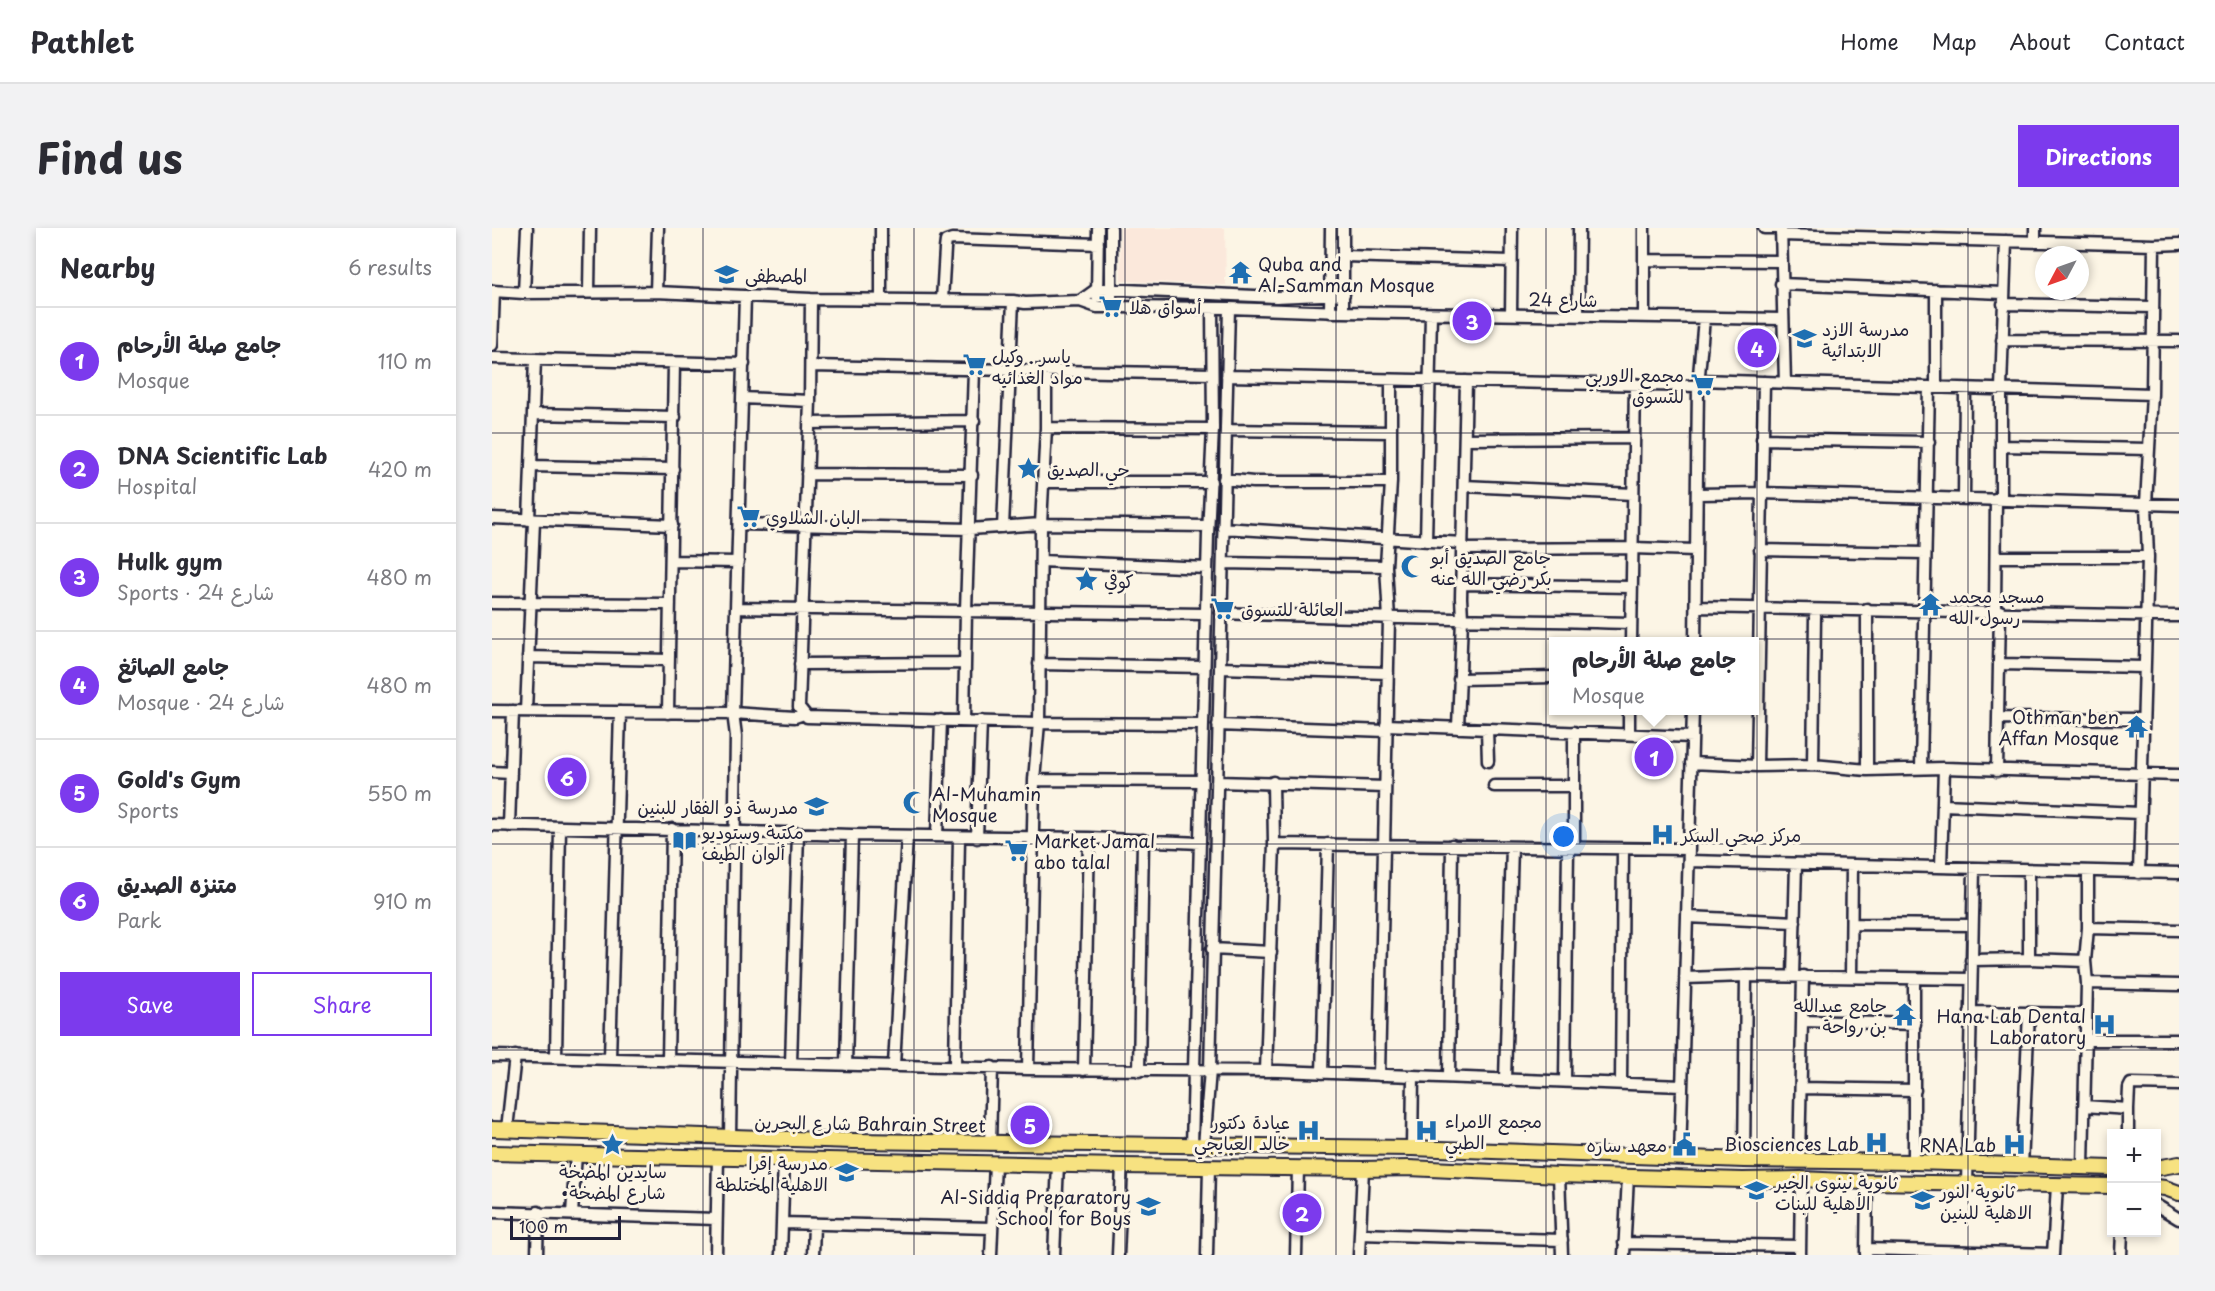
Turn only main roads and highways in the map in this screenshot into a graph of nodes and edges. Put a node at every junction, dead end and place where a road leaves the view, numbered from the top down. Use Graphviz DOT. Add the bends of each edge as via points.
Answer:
graph roads {
  1 [pos="492,1129"];
  2 [pos="853,1141"];
  3 [pos="1464,1150"];
  4 [pos="492,1153"];
  5 [pos="853,1160"];
  6 [pos="2179,1164"];
  7 [pos="2161,1167"];
  8 [pos="2107,1168"];
  9 [pos="1464,1171"];
  10 [pos="2107,1186"];
  11 [pos="2161,1188"];
  12 [pos="2179,1193"];
  1 -- 2 [label="main road, شارع البحرين Bahrain Street"];
  2 -- 3 [label="main road, شارع البحرين Bahrain Street"];
  2 -- 5 [label="main road"];
  3 -- 8 [label="main road, شارع البحرين Bahrain Street"];
  3 -- 9 [label="main road"];
  4 -- 5 [label="main road, شارع البحرين Bahrain Street"];
  5 -- 9 [label="main road, شارع البحرين Bahrain Street"];
  6 -- 7 [label="main road"];
  9 -- 10 [label="main road, شارع البحرين Bahrain Street"];
  11 -- 12 [label="main road"];
}
